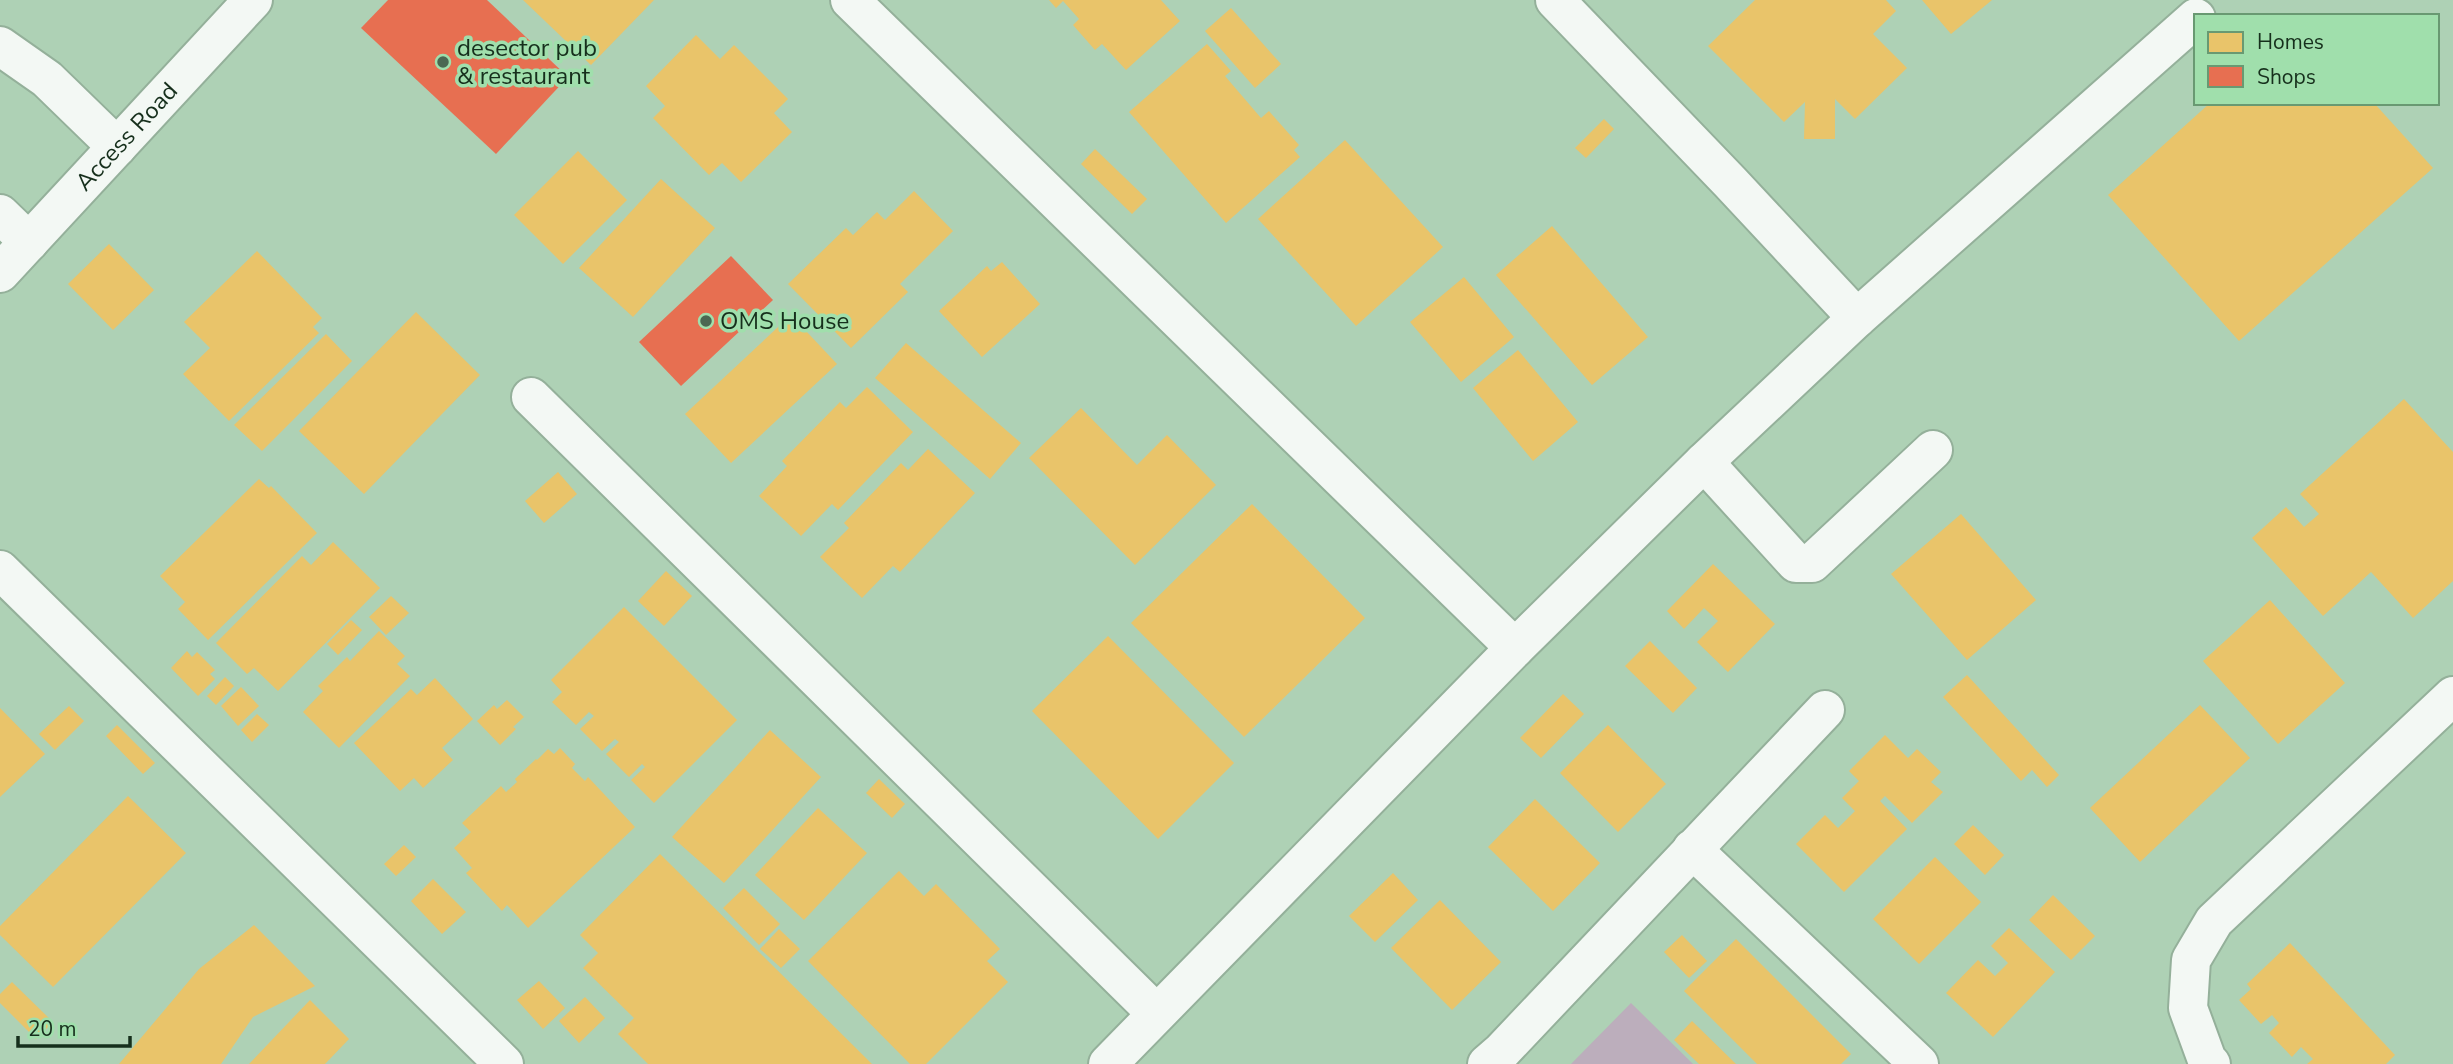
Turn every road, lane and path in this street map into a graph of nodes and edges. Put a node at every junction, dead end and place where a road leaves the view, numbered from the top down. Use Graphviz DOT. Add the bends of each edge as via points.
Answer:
graph roads {
  1 [pos="253,0"];
  2 [pos="850,0"];
  3 [pos="1556,0"];
  4 [pos="2216,0"];
  5 [pos="2200,14"];
  6 [pos="2194,20"];
  7 [pos="0,46"];
  8 [pos="117,147"];
  9 [pos="0,214"];
  10 [pos="29,242"];
  11 [pos="0,273"];
  12 [pos="1857,318"];
  13 [pos="531,397"];
  14 [pos="1933,450"];
  15 [pos="1704,462"];
  16 [pos="0,569"];
  17 [pos="1515,648"];
  18 [pos="2453,696"];
  19 [pos="1825,710"];
  20 [pos="1692,849"];
  21 [pos="1157,1013"];
  22 [pos="504,1064"];
  23 [pos="1108,1064"];
  24 [pos="1487,1064"];
  25 [pos="1919,1064"];
  26 [pos="2211,1064"];
  1 -- 8 [label="street, Access Road"];
  2 -- 17 [label="street"];
  3 -- 12 [label="street"];
  4 -- 5 [label="street"];
  6 -- 12 [label="street"];
  7 -- 8 [label="street" via="47,79"];
  8 -- 10 [label="street, Access Road"];
  9 -- 10 [label="street"];
  10 -- 11 [label="street, Access Road"];
  12 -- 15 [label="street"];
  13 -- 21 [label="street"];
  14 -- 15 [label="street" via="1812,563 1796,563"];
  15 -- 17 [label="street"];
  16 -- 22 [label="street"];
  17 -- 21 [label="street"];
  18 -- 26 [label="street" via="2214,921 2191,960 2188,1007"];
  19 -- 20 [label="street"];
  20 -- 24 [label="street"];
  20 -- 25 [label="street"];
  21 -- 23 [label="street"];
}
